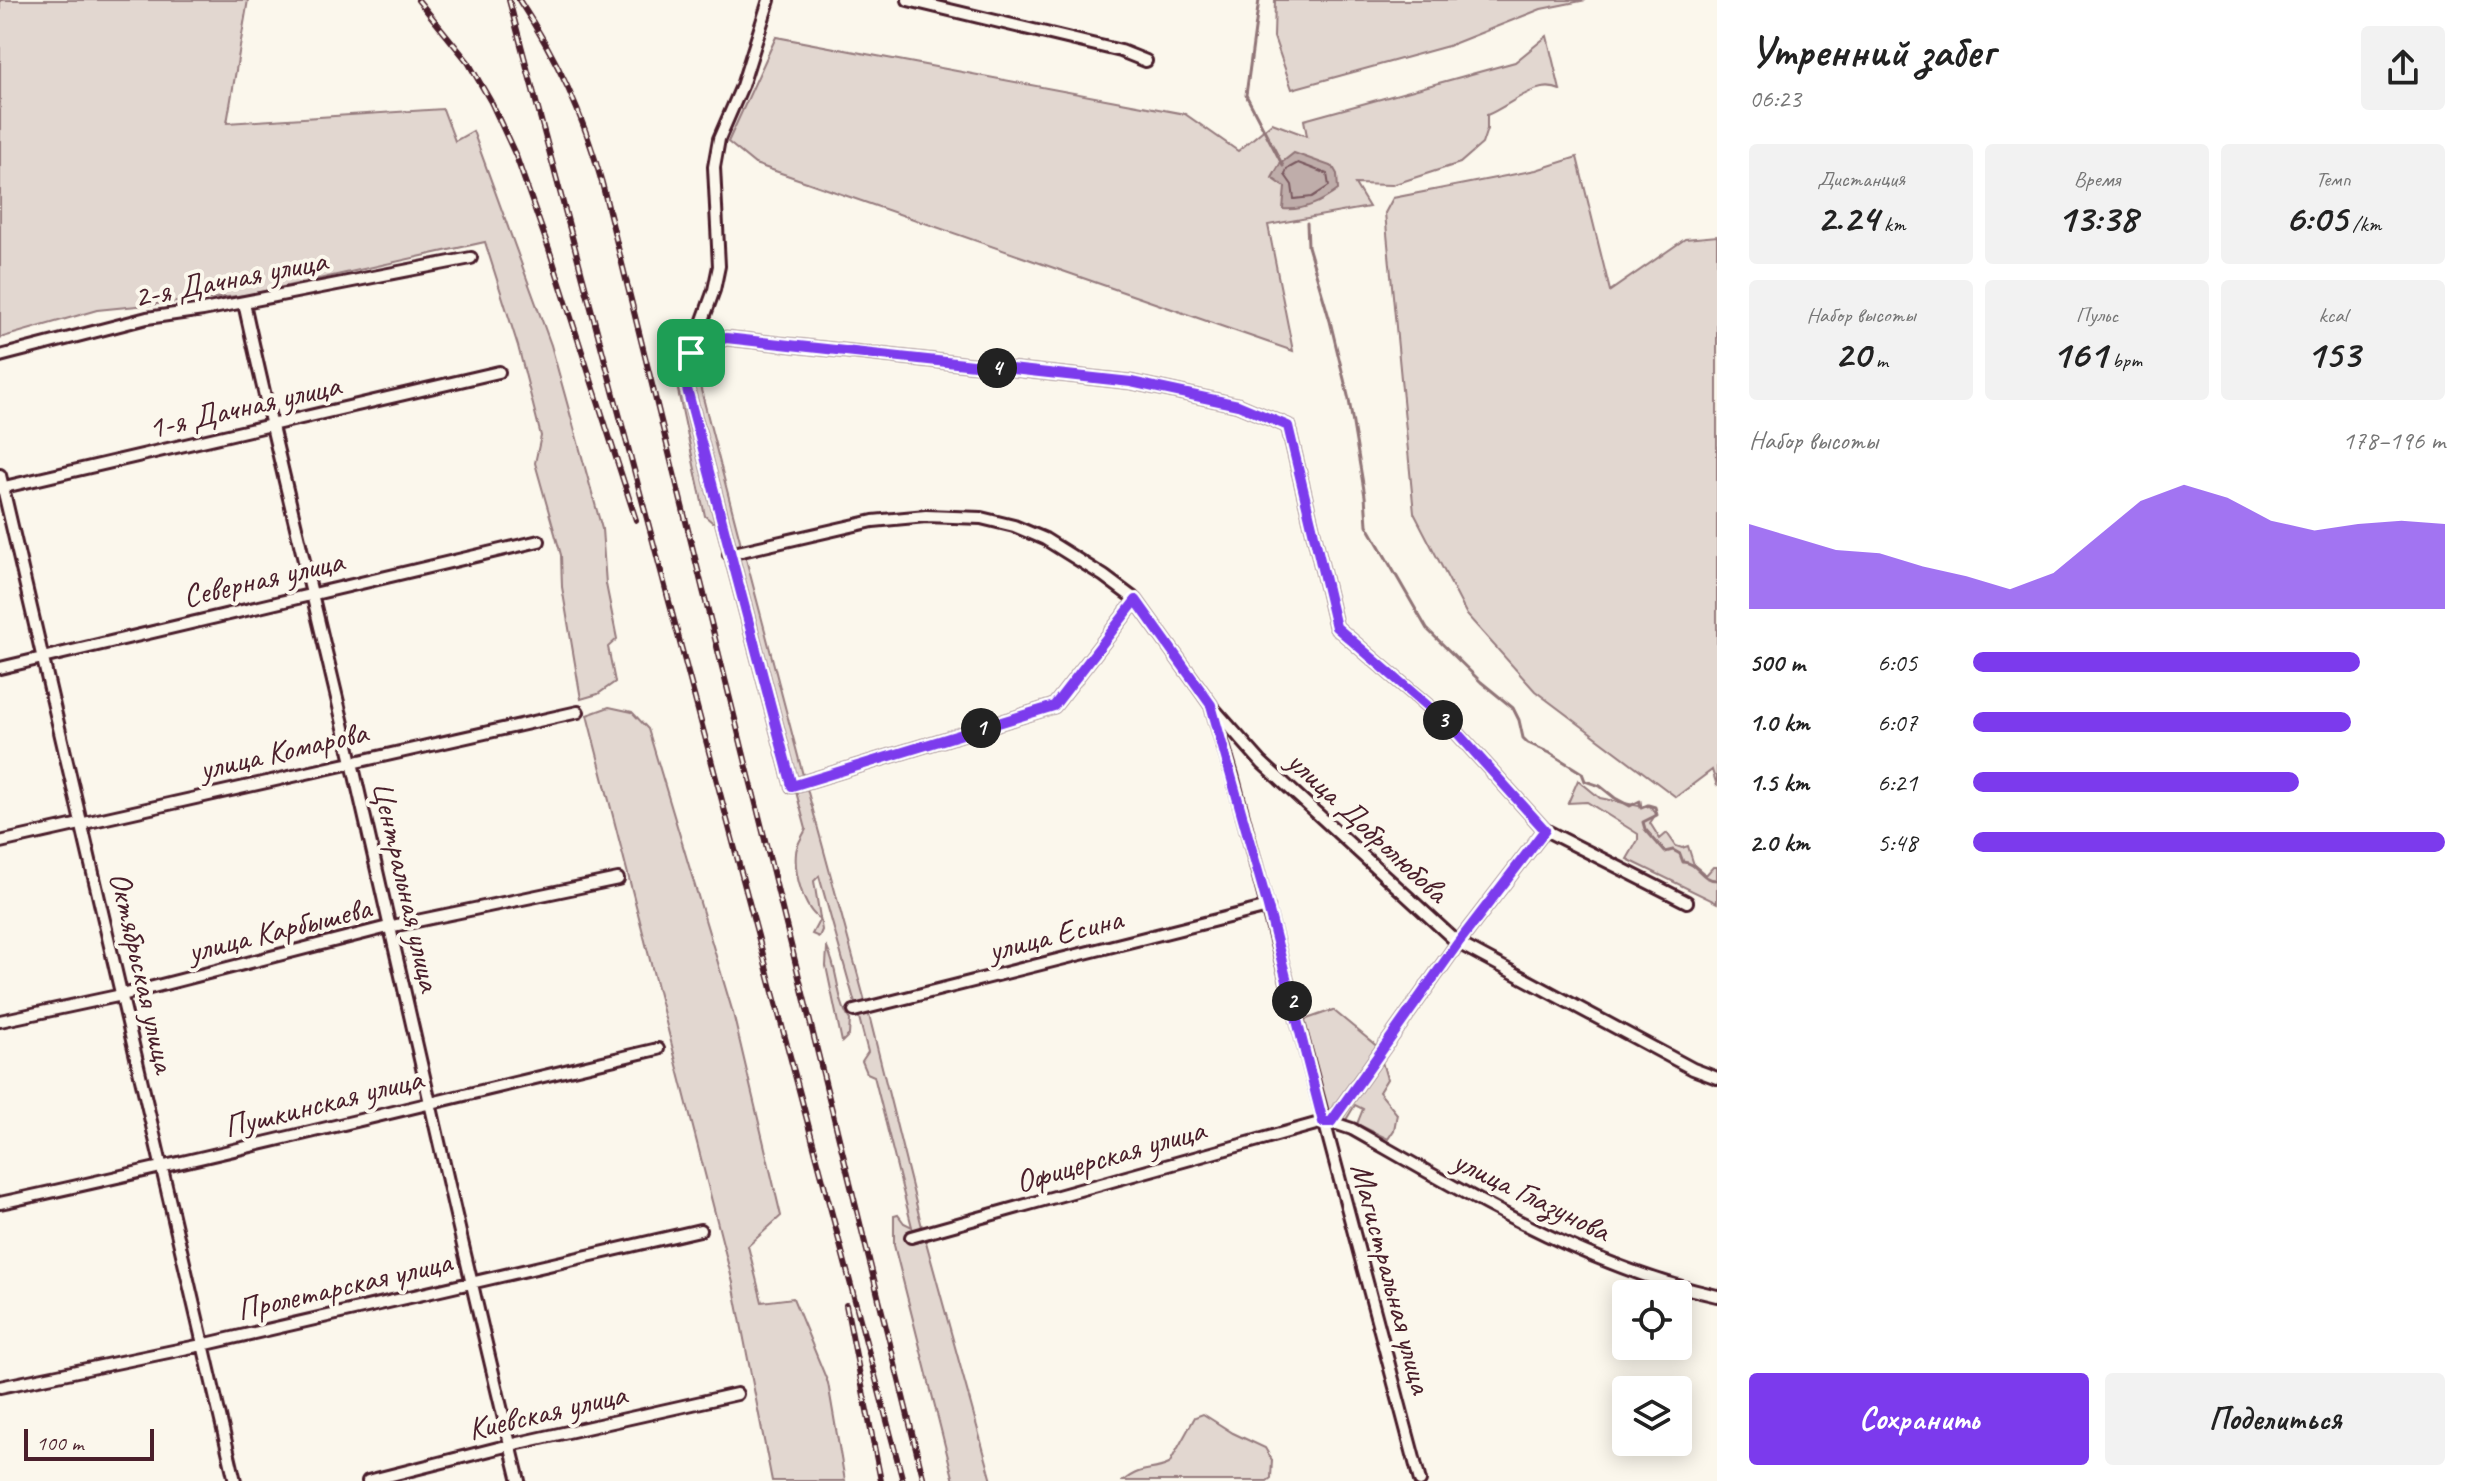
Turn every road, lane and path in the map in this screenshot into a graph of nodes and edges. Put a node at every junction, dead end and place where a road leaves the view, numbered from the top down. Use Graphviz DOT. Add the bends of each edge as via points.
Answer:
graph roads {
  1 [pos="769,0"];
  2 [pos="908,0"];
  3 [pos="1146,61"];
  4 [pos="471,258"];
  5 [pos="244,303"];
  6 [pos="691,353"];
  7 [pos="0,356"];
  8 [pos="499,372"];
  9 [pos="271,427"];
  10 [pos="0,475"];
  11 [pos="1,488"];
  12 [pos="539,541"];
  13 [pos="729,554"];
  14 [pos="312,593"];
  15 [pos="1136,600"];
  16 [pos="44,658"];
  17 [pos="0,668"];
  18 [pos="1211,705"];
  19 [pos="578,712"];
  20 [pos="352,761"];
  21 [pos="82,823"];
  22 [pos="1545,830"];
  23 [pos="0,842"];
  24 [pos="618,879"];
  25 [pos="1687,902"];
  26 [pos="1268,907"];
  27 [pos="388,927"];
  28 [pos="1458,943"];
  29 [pos="122,995"];
  30 [pos="854,1011"];
  31 [pos="0,1021"];
  32 [pos="658,1049"];
  33 [pos="1717,1078"];
  34 [pos="431,1102"];
  35 [pos="1327,1122"];
  36 [pos="162,1169"];
  37 [pos="0,1203"];
  38 [pos="700,1230"];
  39 [pos="911,1237"];
  40 [pos="470,1282"];
  41 [pos="1717,1296"];
  42 [pos="202,1345"];
  43 [pos="0,1387"];
  44 [pos="737,1394"];
  45 [pos="510,1445"];
  46 [pos="235,1481"];
  47 [pos="368,1481"];
  48 [pos="519,1481"];
  49 [pos="1420,1481"];
  1 -- 6 [label="street" via="719,139 714,167 719,266"];
  2 -- 3 [label="street"];
  4 -- 5 [label="street, 2-я Дачная улица"];
  5 -- 7 [label="street, 2-я Дачная улица" via="147,318"];
  5 -- 9 [label="street, Центральная улица"];
  6 -- 13 [label="street" via="686,385"];
  6 -- 22 [label="street" via="726,338 1131,382 1238,405 1288,426 1336,627 1451,726"];
  8 -- 9 [label="street, 1-я Дачная улица"];
  9 -- 11 [label="street, 1-я Дачная улица"];
  9 -- 14 [label="street, Центральная улица"];
  10 -- 11 [label="street, Октябрьская улица"];
  11 -- 16 [label="street, Октябрьская улица"];
  12 -- 14 [label="street, Северная улица"];
  13 -- 15 [label="street, Магистральная улица" via="873,521 964,516 1014,526 1045,539"];
  13 -- 15 [label="street" via="792,786 1054,706"];
  14 -- 16 [label="street, Северная улица"];
  14 -- 20 [label="street, Центральная улица"];
  15 -- 18 [label="street, Магистральная улица"];
  16 -- 17 [label="street, Северная улица"];
  16 -- 21 [label="street, Октябрьская улица"];
  18 -- 26 [label="street, Магистральная улица"];
  18 -- 28 [label="street, улица Добролюбова" via="1262,763"];
  19 -- 20 [label="street, улица Комарова"];
  20 -- 21 [label="street, улица Комарова"];
  20 -- 27 [label="street, Центральная улица"];
  21 -- 23 [label="street, улица Комарова"];
  21 -- 29 [label="street, Октябрьская улица"];
  22 -- 25 [label="street"];
  22 -- 28 [label="street"];
  24 -- 27 [label="street, улица Карбышева"];
  26 -- 30 [label="street, улица Есина"];
  26 -- 35 [label="street, Магистральная улица"];
  27 -- 29 [label="street, улица Карбышева"];
  27 -- 34 [label="street, Центральная улица"];
  28 -- 33 [label="street, улица Добролюбова"];
  28 -- 35 [label="street"];
  29 -- 31 [label="street, улица Карбышева"];
  29 -- 36 [label="street, Октябрьская улица"];
  32 -- 34 [label="street, Пушкинская улица"];
  34 -- 36 [label="street, Пушкинская улица"];
  34 -- 40 [label="street, Центральная улица"];
  35 -- 39 [label="street, Офицерская улица"];
  35 -- 41 [label="street, улица Глазунова" via="1352,1129 1506,1214 1629,1272"];
  35 -- 49 [label="street, Магистральная улица"];
  36 -- 37 [label="street, Пушкинская улица"];
  36 -- 42 [label="street, Октябрьская улица"];
  38 -- 40 [label="street, Пролетарская улица"];
  40 -- 42 [label="street, Пролетарская улица"];
  40 -- 45 [label="street, Центральная улица"];
  42 -- 43 [label="street, Пролетарская улица"];
  42 -- 46 [label="street, Октябрьская улица"];
  44 -- 45 [label="street, Киевская улица"];
  45 -- 47 [label="street, Киевская улица"];
  45 -- 48 [label="street, Центральная улица"];
}
